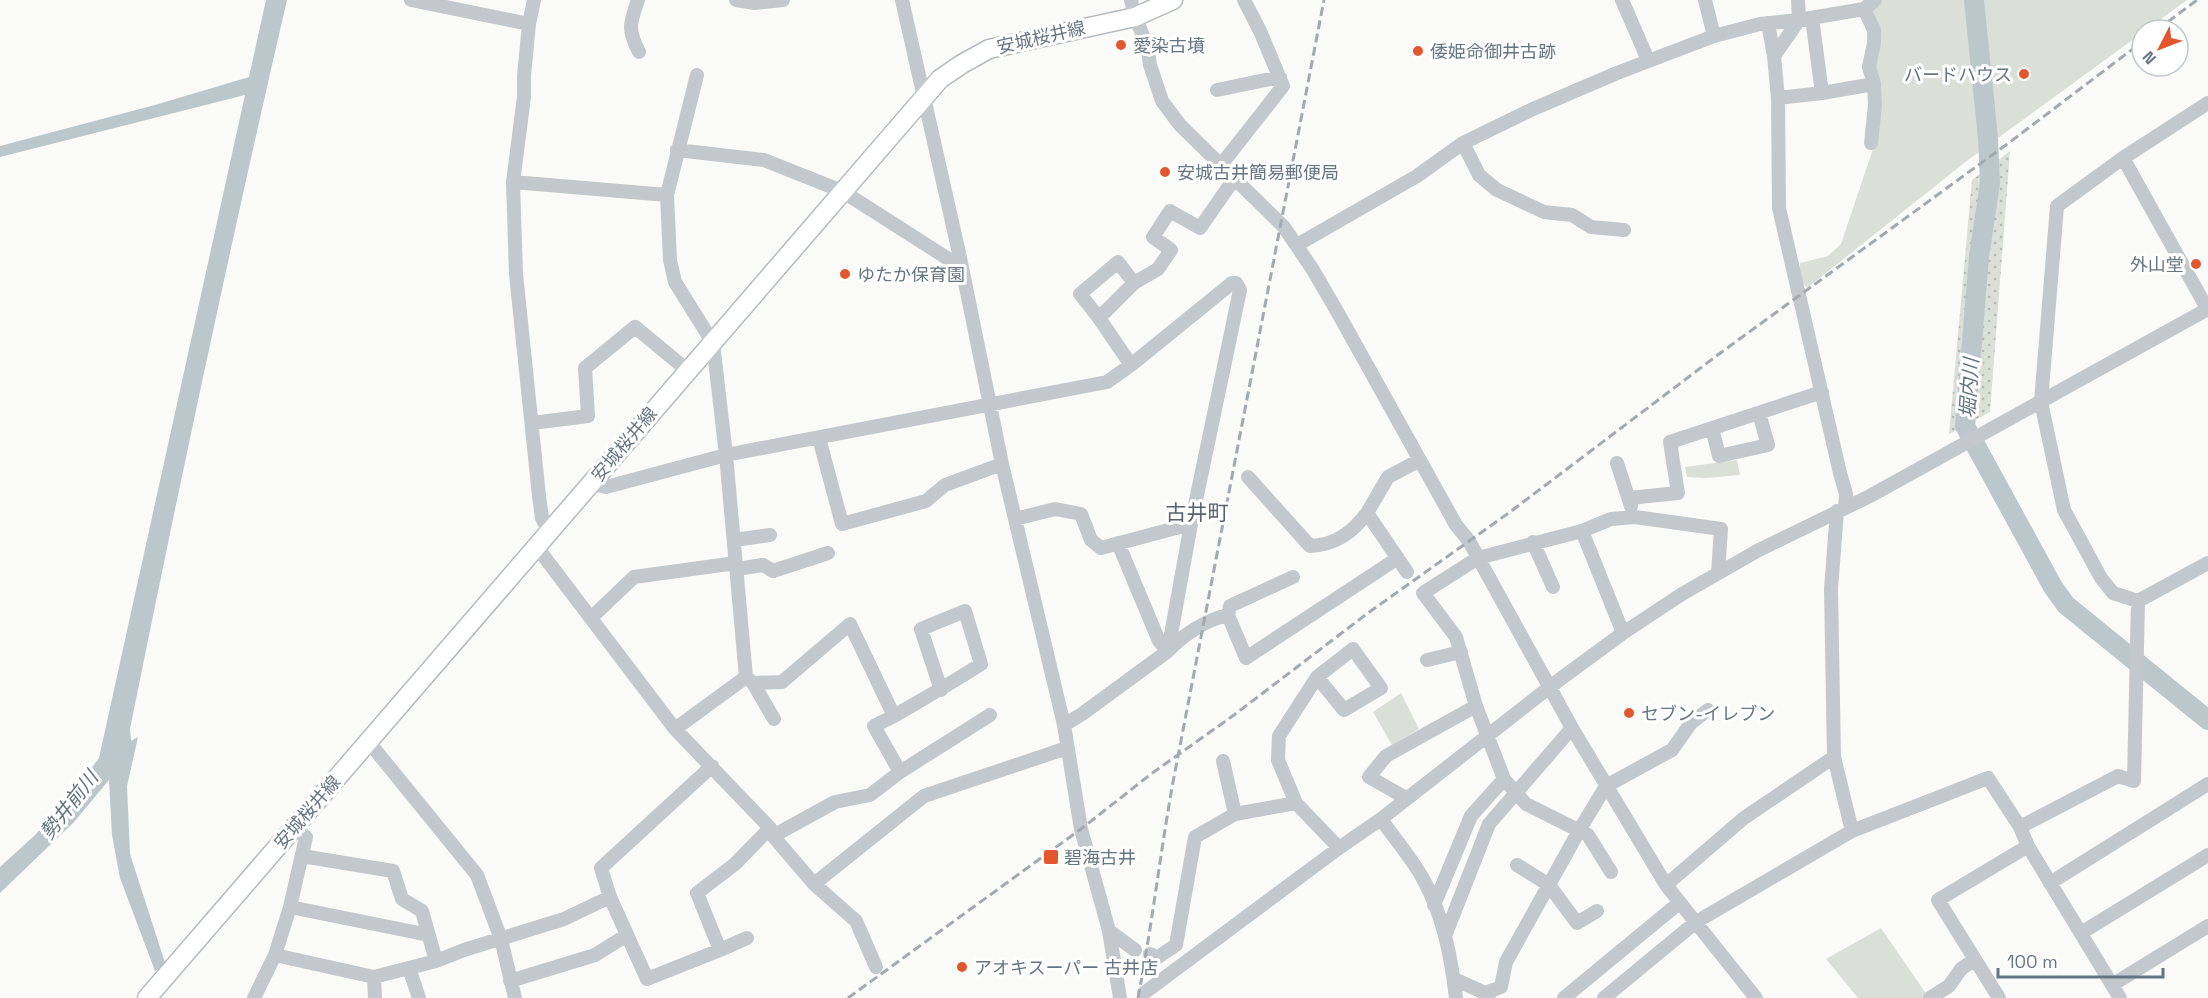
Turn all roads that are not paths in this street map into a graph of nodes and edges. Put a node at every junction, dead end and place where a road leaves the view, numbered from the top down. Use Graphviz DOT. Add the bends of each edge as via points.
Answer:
graph roads {
  1 [pos="411,0"];
  2 [pos="534,0"];
  3 [pos="638,0"];
  4 [pos="735,0"];
  5 [pos="783,0"];
  6 [pos="902,0"];
  7 [pos="1173,0"];
  8 [pos="1244,0"];
  9 [pos="1622,0"];
  10 [pos="1705,0"];
  11 [pos="1798,0"];
  12 [pos="1869,4"];
  13 [pos="1133,8"];
  14 [pos="1806,19"];
  15 [pos="1768,23"];
  16 [pos="529,24"];
  17 [pos="1714,36"];
  18 [pos="639,52"];
  19 [pos="1774,56"];
  20 [pos="1648,60"];
  21 [pos="697,75"];
  22 [pos="1280,77"];
  23 [pos="1874,84"];
  24 [pos="1217,90"];
  25 [pos="1822,93"];
  26 [pos="925,96"];
  27 [pos="1778,98"];
  28 [pos="2208,103"];
  29 [pos="1463,143"];
  30 [pos="1871,143"];
  31 [pos="677,150"];
  32 [pos="2123,158"];
  33 [pos="1221,165"];
  34 [pos="1234,179"];
  35 [pos="513,182"];
  36 [pos="842,191"];
  37 [pos="667,195"];
  38 [pos="1624,230"];
  39 [pos="1297,245"];
  40 [pos="962,267"];
  41 [pos="1134,282"];
  42 [pos="2208,309"];
  43 [pos="1099,318"];
  44 [pos="712,343"];
  45 [pos="1131,365"];
  46 [pos="687,370"];
  47 [pos="1822,392"];
  48 [pos="2041,402"];
  49 [pos="990,403"];
  50 [pos="1759,413"];
  51 [pos="532,423"];
  52 [pos="1712,428"];
  53 [pos="819,438"];
  54 [pos="726,455"];
  55 [pos="1419,460"];
  56 [pos="1617,463"];
  57 [pos="1002,464"];
  58 [pos="1248,477"];
  59 [pos="591,484"];
  60 [pos="1629,498"];
  61 [pos="1841,509"];
  62 [pos="1367,513"];
  63 [pos="1635,517"];
  64 [pos="1015,519"];
  65 [pos="1191,524"];
  66 [pos="1582,531"];
  67 [pos="549,532"];
  68 [pos="770,535"];
  69 [pos="734,540"];
  70 [pos="1533,542"];
  71 [pos="1118,543"];
  72 [pos="537,546"];
  73 [pos="828,553"];
  74 [pos="1398,558"];
  75 [pos="1478,558"];
  76 [pos="2208,563"];
  77 [pos="736,566"];
  78 [pos="1407,572"];
  79 [pos="1718,573"];
  80 [pos="1293,577"];
  81 [pos="1553,588"];
  82 [pos="2138,601"];
  83 [pos="1228,615"];
  84 [pos="591,618"];
  85 [pos="1623,633"];
  86 [pos="1168,651"];
  87 [pos="1461,652"];
  88 [pos="1427,660"];
  89 [pos="1317,677"];
  90 [pos="749,680"];
  91 [pos="1551,686"];
  92 [pos="941,690"];
  93 [pos="1476,706"];
  94 [pos="1708,710"];
  95 [pos="990,715"];
  96 [pos="894,716"];
  97 [pos="774,719"];
  98 [pos="1064,725"];
  99 [pos="1572,728"];
  100 [pos="675,729"];
  101 [pos="1487,737"];
  102 [pos="368,741"];
  103 [pos="1067,748"];
  104 [pos="1834,757"];
  105 [pos="1223,761"];
  106 [pos="712,766"];
  107 [pos="900,772"];
  108 [pos="1504,778"];
  109 [pos="2208,784"];
  110 [pos="1606,786"];
  111 [pos="1517,794"];
  112 [pos="1406,798"];
  113 [pos="1296,803"];
  114 [pos="1235,814"];
  115 [pos="1381,819"];
  116 [pos="2020,827"];
  117 [pos="293,829"];
  118 [pos="1580,829"];
  119 [pos="1852,831"];
  120 [pos="771,832"];
  121 [pos="2028,846"];
  122 [pos="1339,848"];
  123 [pos="2208,855"];
  124 [pos="302,856"];
  125 [pos="1517,865"];
  126 [pos="1611,872"];
  127 [pos="2050,882"];
  128 [pos="814,884"];
  129 [pos="1549,885"];
  130 [pos="1666,885"];
  131 [pos="610,897"];
  132 [pos="1679,903"];
  133 [pos="1434,905"];
  134 [pos="290,907"];
  135 [pos="1597,911"];
  136 [pos="1696,922"];
  137 [pos="2208,926"];
  138 [pos="1109,931"];
  139 [pos="2081,933"];
  140 [pos="429,935"];
  141 [pos="627,935"];
  142 [pos="1445,936"];
  143 [pos="747,938"];
  144 [pos="501,939"];
  145 [pos="720,950"];
  146 [pos="1135,950"];
  147 [pos="1150,954"];
  148 [pos="275,955"];
  149 [pos="1975,959"];
  150 [pos="436,961"];
  151 [pos="876,967"];
  152 [pos="409,968"];
  153 [pos="374,977"];
  154 [pos="1454,980"];
  155 [pos="510,981"];
  156 [pos="2112,985"];
  157 [pos="1144,993"];
  158 [pos="1487,996"];
  159 [pos="147,998"];
  160 [pos="254,998"];
  161 [pos="375,998"];
  162 [pos="419,998"];
  163 [pos="515,998"];
  164 [pos="1120,998"];
  165 [pos="1456,998"];
  166 [pos="1564,998"];
  167 [pos="1604,998"];
  168 [pos="1756,998"];
  169 [pos="1930,998"];
  170 [pos="1999,998"];
  171 [pos="2120,998"];
  1 -- 16 [label="street"];
  2 -- 16 [label="street"];
  3 -- 18 [label="street" via="630,24"];
  4 -- 5 [label="street"];
  6 -- 26 [label="street"];
  7 -- 13 [label="main road, 安城桜井線"];
  8 -- 22 [label="street"];
  9 -- 20 [label="street"];
  10 -- 17 [label="street"];
  11 -- 14 [label="street"];
  12 -- 14 [label="street"];
  12 -- 23 [label="street" via="1874,30 1869,67"];
  13 -- 26 [label="main road, 安城桜井線" via="989,49 940,79"];
  13 -- 33 [label="street" via="1162,101 1180,125"];
  14 -- 15 [label="street"];
  14 -- 19 [label="street"];
  14 -- 25 [label="street"];
  15 -- 17 [label="street"];
  15 -- 19 [label="street"];
  16 -- 35 [label="street"];
  17 -- 20 [label="street"];
  19 -- 27 [label="street"];
  20 -- 29 [label="street"];
  21 -- 31 [label="street"];
  22 -- 24 [label="street"];
  22 -- 33 [label="street" via="1284,86"];
  23 -- 25 [label="street"];
  23 -- 30 [label="street"];
  25 -- 27 [label="street"];
  26 -- 36 [label="main road, 安城桜井線"];
  26 -- 40 [label="street"];
  27 -- 47 [label="street" via="1779,208"];
  28 -- 32 [label="street"];
  29 -- 38 [label="street" via="1479,175 1497,190 1544,212 1572,215 1592,228"];
  29 -- 39 [label="street" via="1417,176"];
  31 -- 36 [label="street" via="764,160"];
  31 -- 37 [label="street"];
  32 -- 42 [label="street"];
  32 -- 48 [label="street" via="2057,206"];
  33 -- 34 [label="street"];
  34 -- 39 [label="street" via="1284,227"];
  34 -- 41 [label="street" via="1200,228 1170,211 1153,237 1171,250 1158,269"];
  35 -- 37 [label="street"];
  35 -- 51 [label="street" via="516,274"];
  36 -- 40 [label="street"];
  36 -- 44 [label="main road, 安城桜井線"];
  37 -- 44 [label="street" via="675,282"];
  39 -- 55 [label="street"];
  40 -- 49 [label="street"];
  41 -- 43 [label="street"];
  41 -- 43 [label="street" via="1118,262 1080,294"];
  42 -- 48 [label="street"];
  43 -- 45 [label="street"];
  44 -- 46 [label="main road, 安城桜井線"];
  44 -- 54 [label="street"];
  45 -- 49 [label="street" via="1107,382"];
  45 -- 65 [label="street" via="1232,283 1239,286"];
  46 -- 51 [label="street" via="635,327 585,368 588,416"];
  46 -- 59 [label="main road, 安城桜井線"];
  47 -- 50 [label="street"];
  47 -- 61 [label="street" via="1846,494"];
  48 -- 61 [label="street"];
  48 -- 82 [label="street" via="2064,510 2113,593"];
  49 -- 53 [label="street"];
  49 -- 57 [label="street"];
  50 -- 52 [label="street"];
  50 -- 52 [label="street" via="1768,445 1719,456"];
  51 -- 67 [label="street" via="542,518"];
  52 -- 60 [label="street" via="1670,442 1678,493"];
  53 -- 54 [label="street"];
  53 -- 57 [label="street" via="842,524 926,501 945,485"];
  54 -- 59 [label="street" via="606,487"];
  54 -- 69 [label="street"];
  55 -- 62 [label="street" via="1388,477"];
  55 -- 75 [label="street"];
  56 -- 60 [label="street"];
  57 -- 64 [label="street"];
  58 -- 62 [label="street" via="1310,546 1328,545 1356,527"];
  59 -- 67 [label="main road, 安城桜井線"];
  60 -- 63 [label="street"];
  61 -- 79 [label="street"];
  61 -- 104 [label="street" via="1831,589"];
  62 -- 74 [label="street"];
  63 -- 66 [label="street" via="1611,519"];
  63 -- 79 [label="street" via="1721,529"];
  64 -- 71 [label="street" via="1055,509 1081,514 1091,540 1101,548"];
  64 -- 98 [label="street"];
  65 -- 71 [label="street"];
  65 -- 86 [label="street"];
  66 -- 70 [label="street"];
  66 -- 85 [label="street"];
  67 -- 72 [label="main road, 安城桜井線"];
  68 -- 69 [label="street"];
  69 -- 77 [label="street"];
  70 -- 75 [label="street"];
  70 -- 81 [label="street"];
  71 -- 86 [label="street" via="1159,641"];
  72 -- 84 [label="street"];
  72 -- 102 [label="main road, 安城桜井線"];
  73 -- 77 [label="street" via="773,571 763,565"];
  74 -- 78 [label="street"];
  74 -- 83 [label="street" via="1246,658"];
  75 -- 87 [label="street" via="1423,593 1456,637"];
  75 -- 91 [label="street"];
  76 -- 82 [label="street"];
  77 -- 84 [label="street" via="634,577"];
  77 -- 90 [label="street"];
  79 -- 85 [label="street"];
  80 -- 83 [label="street" via="1230,606"];
  82 -- 116 [label="street" via="2134,781 2118,776"];
  83 -- 86 [label="street" via="1214,618 1178,640"];
  84 -- 100 [label="street"];
  85 -- 91 [label="street"];
  86 -- 98 [label="street"];
  87 -- 88 [label="street"];
  87 -- 93 [label="street"];
  89 -- 89 [label="street" via="1353,649 1381,688 1344,710"];
  89 -- 113 [label="street" via="1279,736 1278,760"];
  90 -- 96 [label="street" via="782,682 850,624"];
  90 -- 97 [label="street"];
  90 -- 100 [label="street"];
  91 -- 99 [label="street"];
  91 -- 101 [label="street"];
  92 -- 92 [label="street" via="981,664 965,611 921,629"];
  92 -- 96 [label="street"];
  93 -- 101 [label="street"];
  93 -- 112 [label="street" via="1386,756 1369,777"];
  94 -- 110 [label="street" via="1691,723 1672,750"];
  95 -- 107 [label="street"];
  96 -- 107 [label="street" via="874,726"];
  98 -- 103 [label="street"];
  99 -- 110 [label="street"];
  99 -- 111 [label="street"];
  100 -- 106 [label="street"];
  101 -- 108 [label="street"];
  101 -- 112 [label="street"];
  102 -- 117 [label="main road, 安城桜井線"];
  102 -- 144 [label="street" via="477,875"];
  103 -- 128 [label="street" via="924,796"];
  103 -- 138 [label="street" via="1081,829"];
  104 -- 119 [label="street"];
  104 -- 130 [label="street" via="1744,818"];
  105 -- 114 [label="street"];
  106 -- 120 [label="street"];
  106 -- 131 [label="street" via="601,868"];
  107 -- 120 [label="street" via="870,795 835,802"];
  108 -- 111 [label="street"];
  108 -- 133 [label="street" via="1471,816"];
  109 -- 127 [label="street"];
  110 -- 118 [label="street"];
  110 -- 130 [label="street"];
  111 -- 118 [label="street" via="1526,804"];
  111 -- 142 [label="street" via="1489,824"];
  112 -- 115 [label="street"];
  113 -- 114 [label="street"];
  113 -- 122 [label="street"];
  114 -- 147 [label="street" via="1194,837 1176,945 1158,957"];
  115 -- 122 [label="street"];
  115 -- 133 [label="street" via="1422,877"];
  116 -- 119 [label="street" via="1988,778"];
  116 -- 121 [label="street"];
  117 -- 124 [label="street" via="306,837"];
  117 -- 159 [label="main road, 安城桜井線"];
  118 -- 126 [label="street"];
  118 -- 129 [label="street"];
  119 -- 136 [label="street"];
  120 -- 128 [label="street"];
  120 -- 145 [label="street" via="697,893"];
  121 -- 127 [label="street"];
  121 -- 149 [label="street" via="1938,900"];
  122 -- 157 [label="street"];
  123 -- 139 [label="street"];
  124 -- 134 [label="street"];
  124 -- 140 [label="street" via="393,871 402,899 422,911"];
  125 -- 129 [label="street"];
  127 -- 139 [label="street"];
  128 -- 151 [label="street" via="856,921"];
  129 -- 135 [label="street" via="1577,923"];
  129 -- 158 [label="street" via="1506,962 1501,987"];
  130 -- 132 [label="street"];
  131 -- 141 [label="street"];
  131 -- 144 [label="street" via="564,919"];
  132 -- 136 [label="street"];
  132 -- 166 [label="street"];
  133 -- 142 [label="street"];
  134 -- 140 [label="street"];
  134 -- 148 [label="street"];
  136 -- 167 [label="street"];
  136 -- 168 [label="street"];
  137 -- 156 [label="street"];
  138 -- 146 [label="street"];
  138 -- 164 [label="street"];
  139 -- 156 [label="street"];
  140 -- 150 [label="street"];
  141 -- 145 [label="street" via="647,979"];
  141 -- 155 [label="street" via="595,955"];
  142 -- 154 [label="street"];
  143 -- 145 [label="street"];
  144 -- 150 [label="street"];
  144 -- 155 [label="street"];
  148 -- 153 [label="street"];
  148 -- 160 [label="street"];
  149 -- 169 [label="street" via="1960,969 1949,986"];
  149 -- 170 [label="street"];
  150 -- 152 [label="street"];
  152 -- 153 [label="street"];
  152 -- 162 [label="street"];
  153 -- 161 [label="street"];
  154 -- 158 [label="street"];
  154 -- 165 [label="street"];
  155 -- 163 [label="street"];
  156 -- 171 [label="street"];
}
